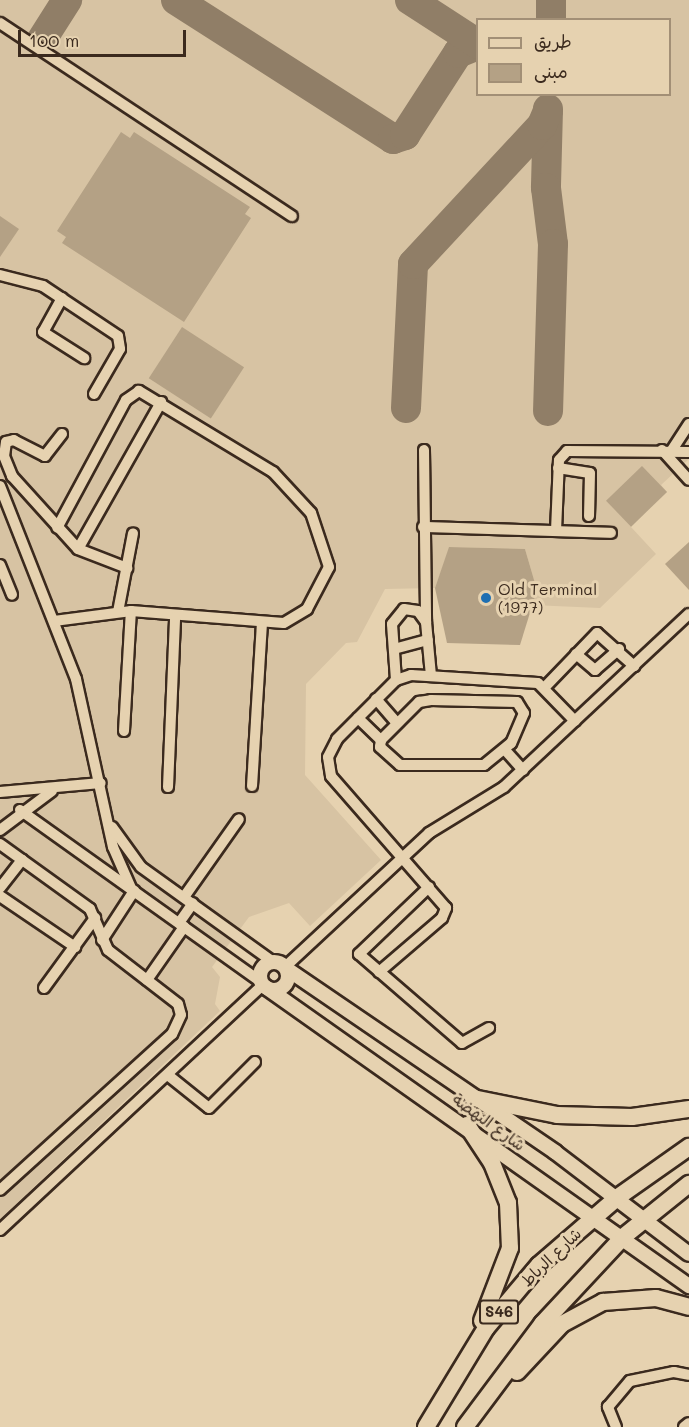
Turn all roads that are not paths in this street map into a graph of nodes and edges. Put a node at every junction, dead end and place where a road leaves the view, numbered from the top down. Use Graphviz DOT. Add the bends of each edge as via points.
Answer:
graph roads {
  1 [pos="0,23"];
  2 [pos="292,216"];
  3 [pos="0,275"];
  4 [pos="62,298"];
  5 [pos="84,358"];
  6 [pos="94,394"];
  7 [pos="161,402"];
  8 [pos="689,424"];
  9 [pos="62,434"];
  10 [pos="424,450"];
  11 [pos="667,450"];
  12 [pos="689,452"];
  13 [pos="558,468"];
  14 [pos="689,480"];
  15 [pos="0,486"];
  16 [pos="588,516"];
  17 [pos="423,527"];
  18 [pos="57,528"];
  19 [pos="556,531"];
  20 [pos="134,533"];
  21 [pos="611,533"];
  22 [pos="78,549"];
  23 [pos="0,565"];
  24 [pos="127,568"];
  25 [pos="12,595"];
  26 [pos="118,612"];
  27 [pos="131,612"];
  28 [pos="689,614"];
  29 [pos="175,617"];
  30 [pos="54,621"];
  31 [pos="426,622"];
  32 [pos="262,624"];
  33 [pos="428,640"];
  34 [pos="394,649"];
  35 [pos="619,650"];
  36 [pos="576,654"];
  37 [pos="634,666"];
  38 [pos="431,676"];
  39 [pos="396,680"];
  40 [pos="544,687"];
  41 [pos="376,699"];
  42 [pos="358,718"];
  43 [pos="575,721"];
  44 [pos="397,723"];
  45 [pos="124,731"];
  46 [pos="381,740"];
  47 [pos="505,750"];
  48 [pos="523,770"];
  49 [pos="101,783"];
  50 [pos="252,786"];
  51 [pos="168,787"];
  52 [pos="57,788"];
  53 [pos="0,792"];
  54 [pos="21,810"];
  55 [pos="239,819"];
  56 [pos="110,824"];
  57 [pos="0,829"];
  58 [pos="0,844"];
  59 [pos="402,857"];
  60 [pos="22,860"];
  61 [pos="141,867"];
  62 [pos="131,887"];
  63 [pos="429,887"];
  64 [pos="0,888"];
  65 [pos="0,896"];
  66 [pos="189,900"];
  67 [pos="95,918"];
  68 [pos="182,925"];
  69 [pos="102,939"];
  70 [pos="75,947"];
  71 [pos="282,966"];
  72 [pos="379,972"];
  73 [pos="147,981"];
  74 [pos="264,985"];
  75 [pos="44,988"];
  76 [pos="489,1028"];
  77 [pos="255,1062"];
  78 [pos="169,1076"];
  79 [pos="473,1098"];
  80 [pos="689,1109"];
  81 [pos="467,1125"];
  82 [pos="689,1147"];
  83 [pos="689,1184"];
  84 [pos="0,1190"];
  85 [pos="618,1197"];
  86 [pos="595,1216"];
  87 [pos="645,1219"];
  88 [pos="0,1230"];
  89 [pos="623,1237"];
  90 [pos="689,1254"];
  91 [pos="689,1286"];
  92 [pos="689,1307"];
  93 [pos="689,1376"];
  94 [pos="478,1406"];
  95 [pos="689,1423"];
  96 [pos="419,1427"];
  97 [pos="426,1427"];
  98 [pos="465,1427"];
  99 [pos="616,1427"];
  100 [pos="684,1427"];
  1 -- 2 [label="lane"];
  3 -- 4 [label="lane" via="36,282"];
  4 -- 5 [label="lane" via="43,332"];
  4 -- 6 [label="lane" via="121,340"];
  7 -- 18 [label="lane" via="146,393 132,393"];
  7 -- 22 [label="lane"];
  7 -- 32 [label="lane" via="273,472 313,518 329,556 326,579 301,616"];
  8 -- 11 [label="lane"];
  9 -- 18 [label="lane" via="45,456 14,440 4,446 12,476"];
  10 -- 17 [label="lane"];
  11 -- 12 [label="lane"];
  11 -- 13 [label="lane" via="567,451"];
  11 -- 14 [label="lane"];
  13 -- 16 [label="lane" via="590,473"];
  13 -- 19 [label="lane"];
  15 -- 30 [label="lane"];
  17 -- 19 [label="lane"];
  17 -- 31 [label="lane"];
  18 -- 22 [label="lane"];
  19 -- 21 [label="lane"];
  20 -- 24 [label="lane"];
  22 -- 24 [label="lane"];
  23 -- 25 [label="lane"];
  24 -- 26 [label="lane"];
  26 -- 27 [label="lane"];
  26 -- 30 [label="lane"];
  27 -- 29 [label="lane"];
  27 -- 45 [label="lane"];
  28 -- 37 [label="lane"];
  29 -- 32 [label="lane"];
  29 -- 51 [label="lane"];
  30 -- 49 [label="lane" via="80,695"];
  31 -- 33 [label="lane"];
  31 -- 34 [label="lane" via="411,608 398,612 392,624"];
  32 -- 50 [label="lane"];
  33 -- 34 [label="lane"];
  33 -- 38 [label="lane"];
  34 -- 39 [label="lane"];
  35 -- 36 [label="lane" via="595,670"];
  35 -- 36 [label="lane" via="597,633"];
  35 -- 37 [label="lane"];
  36 -- 40 [label="lane"];
  37 -- 43 [label="lane"];
  38 -- 39 [label="lane"];
  38 -- 40 [label="lane" via="530,681"];
  39 -- 41 [label="lane"];
  40 -- 43 [label="lane"];
  41 -- 42 [label="lane"];
  41 -- 44 [label="lane"];
  42 -- 46 [label="lane"];
  42 -- 59 [label="lane" via="331,747 330,776"];
  43 -- 48 [label="lane"];
  44 -- 46 [label="lane"];
  44 -- 47 [label="lane" via="425,700 516,702 524,713"];
  46 -- 47 [label="lane" via="383,751 405,766 477,767"];
  47 -- 48 [label="lane"];
  48 -- 59 [label="lane" via="492,796 440,824"];
  49 -- 52 [label="lane"];
  49 -- 56 [label="lane"];
  52 -- 53 [label="lane"];
  52 -- 54 [label="lane"];
  54 -- 57 [label="lane"];
  54 -- 62 [label="lane, شارع النهضة"];
  55 -- 66 [label="lane"];
  56 -- 61 [label="lane, شارع النهضة"];
  56 -- 62 [label="lane"];
  58 -- 60 [label="lane"];
  59 -- 63 [label="lane"];
  59 -- 71 [label="lane"];
  60 -- 64 [label="lane"];
  60 -- 67 [label="lane"];
  61 -- 62 [label="lane"];
  61 -- 66 [label="lane, شارع النهضة"];
  62 -- 68 [label="lane, شارع النهضة"];
  62 -- 69 [label="lane"];
  63 -- 72 [label="lane" via="446,914"];
  63 -- 72 [label="lane" via="360,950"];
  65 -- 70 [label="lane"];
  66 -- 68 [label="lane"];
  66 -- 71 [label="lane, شارع النهضة"];
  67 -- 69 [label="lane"];
  67 -- 70 [label="lane"];
  68 -- 73 [label="lane"];
  68 -- 74 [label="lane, شارع النهضة"];
  69 -- 73 [label="lane"];
  70 -- 75 [label="lane"];
  71 -- 74 [label="main road" via="261,971"];
  71 -- 74 [label="main road" via="282,987"];
  71 -- 79 [label="main road, شارع النهضة"];
  72 -- 76 [label="lane" via="462,1043"];
  73 -- 84 [label="lane" via="178,1004 179,1026"];
  74 -- 78 [label="lane"];
  74 -- 81 [label="main road, شارع النهضة"];
  77 -- 78 [label="lane" via="209,1108"];
  78 -- 88 [label="lane"];
  79 -- 80 [label="highway" via="557,1116 632,1117"];
  79 -- 85 [label="main road, شارع النهضة"];
  81 -- 86 [label="main road, شارع النهضة"];
  81 -- 96 [label="highway" via="492,1163 508,1203 510,1248 488,1312 431,1398"];
  82 -- 85 [label="highway, شارع الرباط / S46"];
  83 -- 87 [label="highway, S46"];
  85 -- 86 [label="highway, شارع الرباط / S46"];
  85 -- 87 [label="main road, شارع النهضة"];
  86 -- 89 [label="main road, شارع النهضة"];
  86 -- 97 [label="highway, شارع الرباط / S46" via="515,1291"];
  87 -- 89 [label="highway, S46"];
  87 -- 90 [label="main road, شارع النهضة"];
  89 -- 91 [label="main road, شارع النهضة"];
  89 -- 94 [label="highway, S46" via="542,1324"];
  92 -- 94 [label="highway" via="656,1298 603,1302 562,1324"];
  93 -- 99 [label="lane" via="674,1372 630,1381 608,1407"];
  94 -- 98 [label="highway, S46"];
  95 -- 100 [label="lane"];
}
